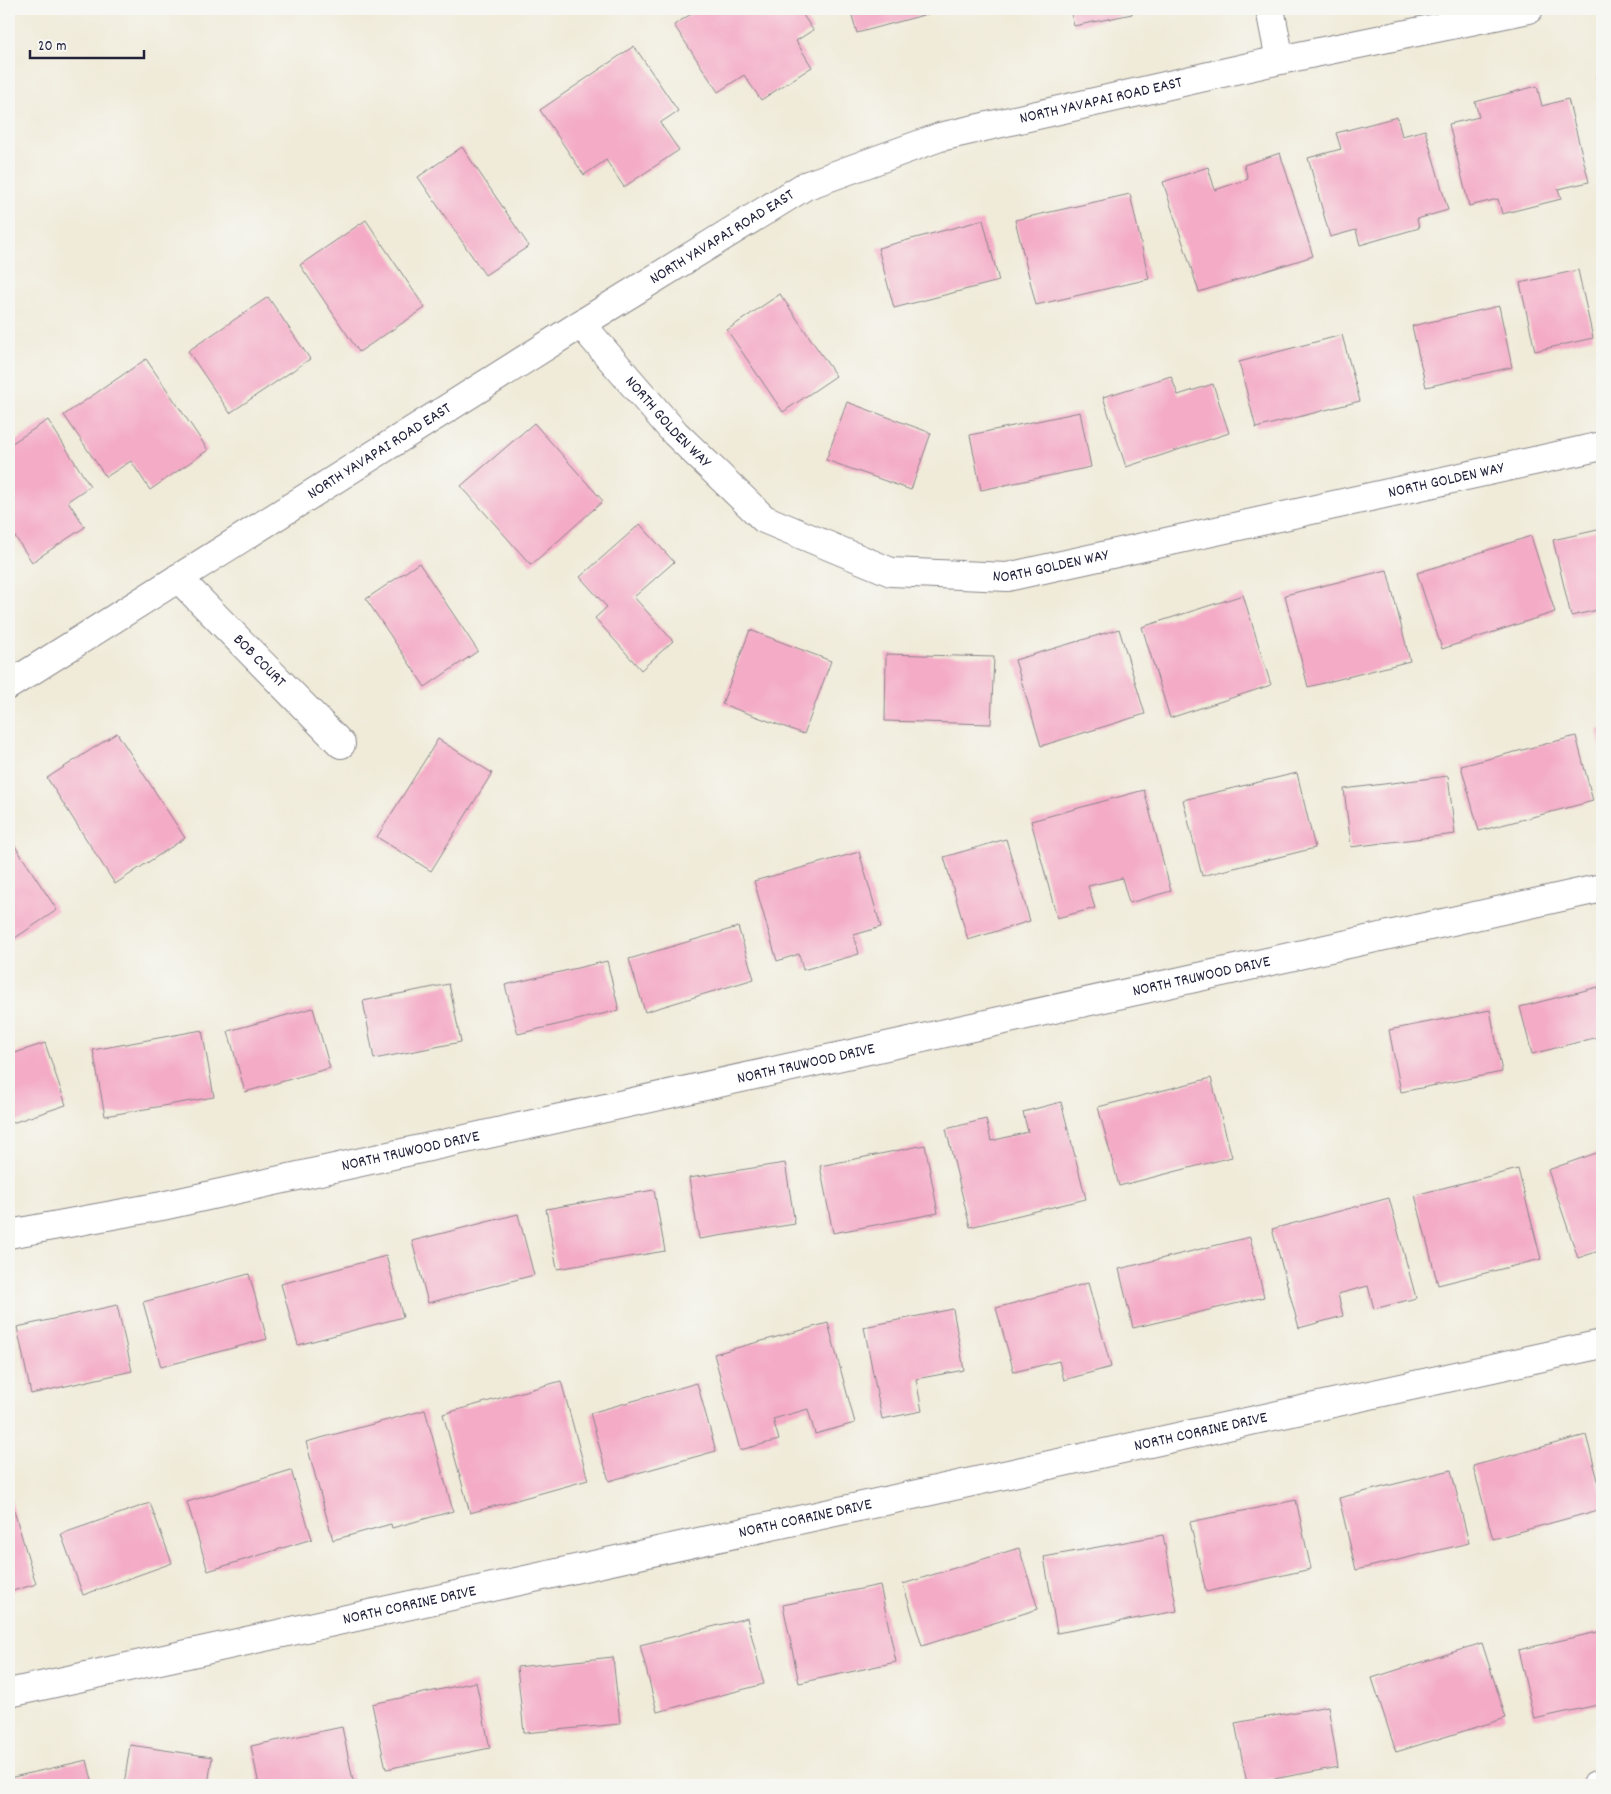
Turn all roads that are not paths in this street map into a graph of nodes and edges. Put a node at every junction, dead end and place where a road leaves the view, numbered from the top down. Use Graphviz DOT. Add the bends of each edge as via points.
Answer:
graph roads {
  1 [pos="1270,9"];
  2 [pos="1529,9"];
  3 [pos="1280,60"];
  4 [pos="581,324"];
  5 [pos="1602,446"];
  6 [pos="178,578"];
  7 [pos="9,686"];
  8 [pos="341,744"];
  9 [pos="1602,888"];
  10 [pos="9,1234"];
  11 [pos="1602,1344"];
  12 [pos="9,1693"];
  13 [pos="1602,1784"];
  14 [pos="1596,1785"];
  1 -- 3 [label="street"];
  2 -- 3 [label="street, NORTH YAVAPAI ROAD EAST"];
  3 -- 4 [label="street, NORTH YAVAPAI ROAD EAST" via="940,137 805,186"];
  4 -- 5 [label="street, NORTH GOLDEN WAY" via="675,433 764,519 891,572 1007,577"];
  4 -- 6 [label="street, NORTH YAVAPAI ROAD EAST"];
  6 -- 7 [label="street, NORTH YAVAPAI ROAD EAST"];
  6 -- 8 [label="street, BOB COURT"];
  9 -- 10 [label="street, NORTH TRUWOOD DRIVE" via="162,1206"];
  11 -- 12 [label="street, NORTH CORRINE DRIVE"];
  13 -- 14 [label="street"];
}
